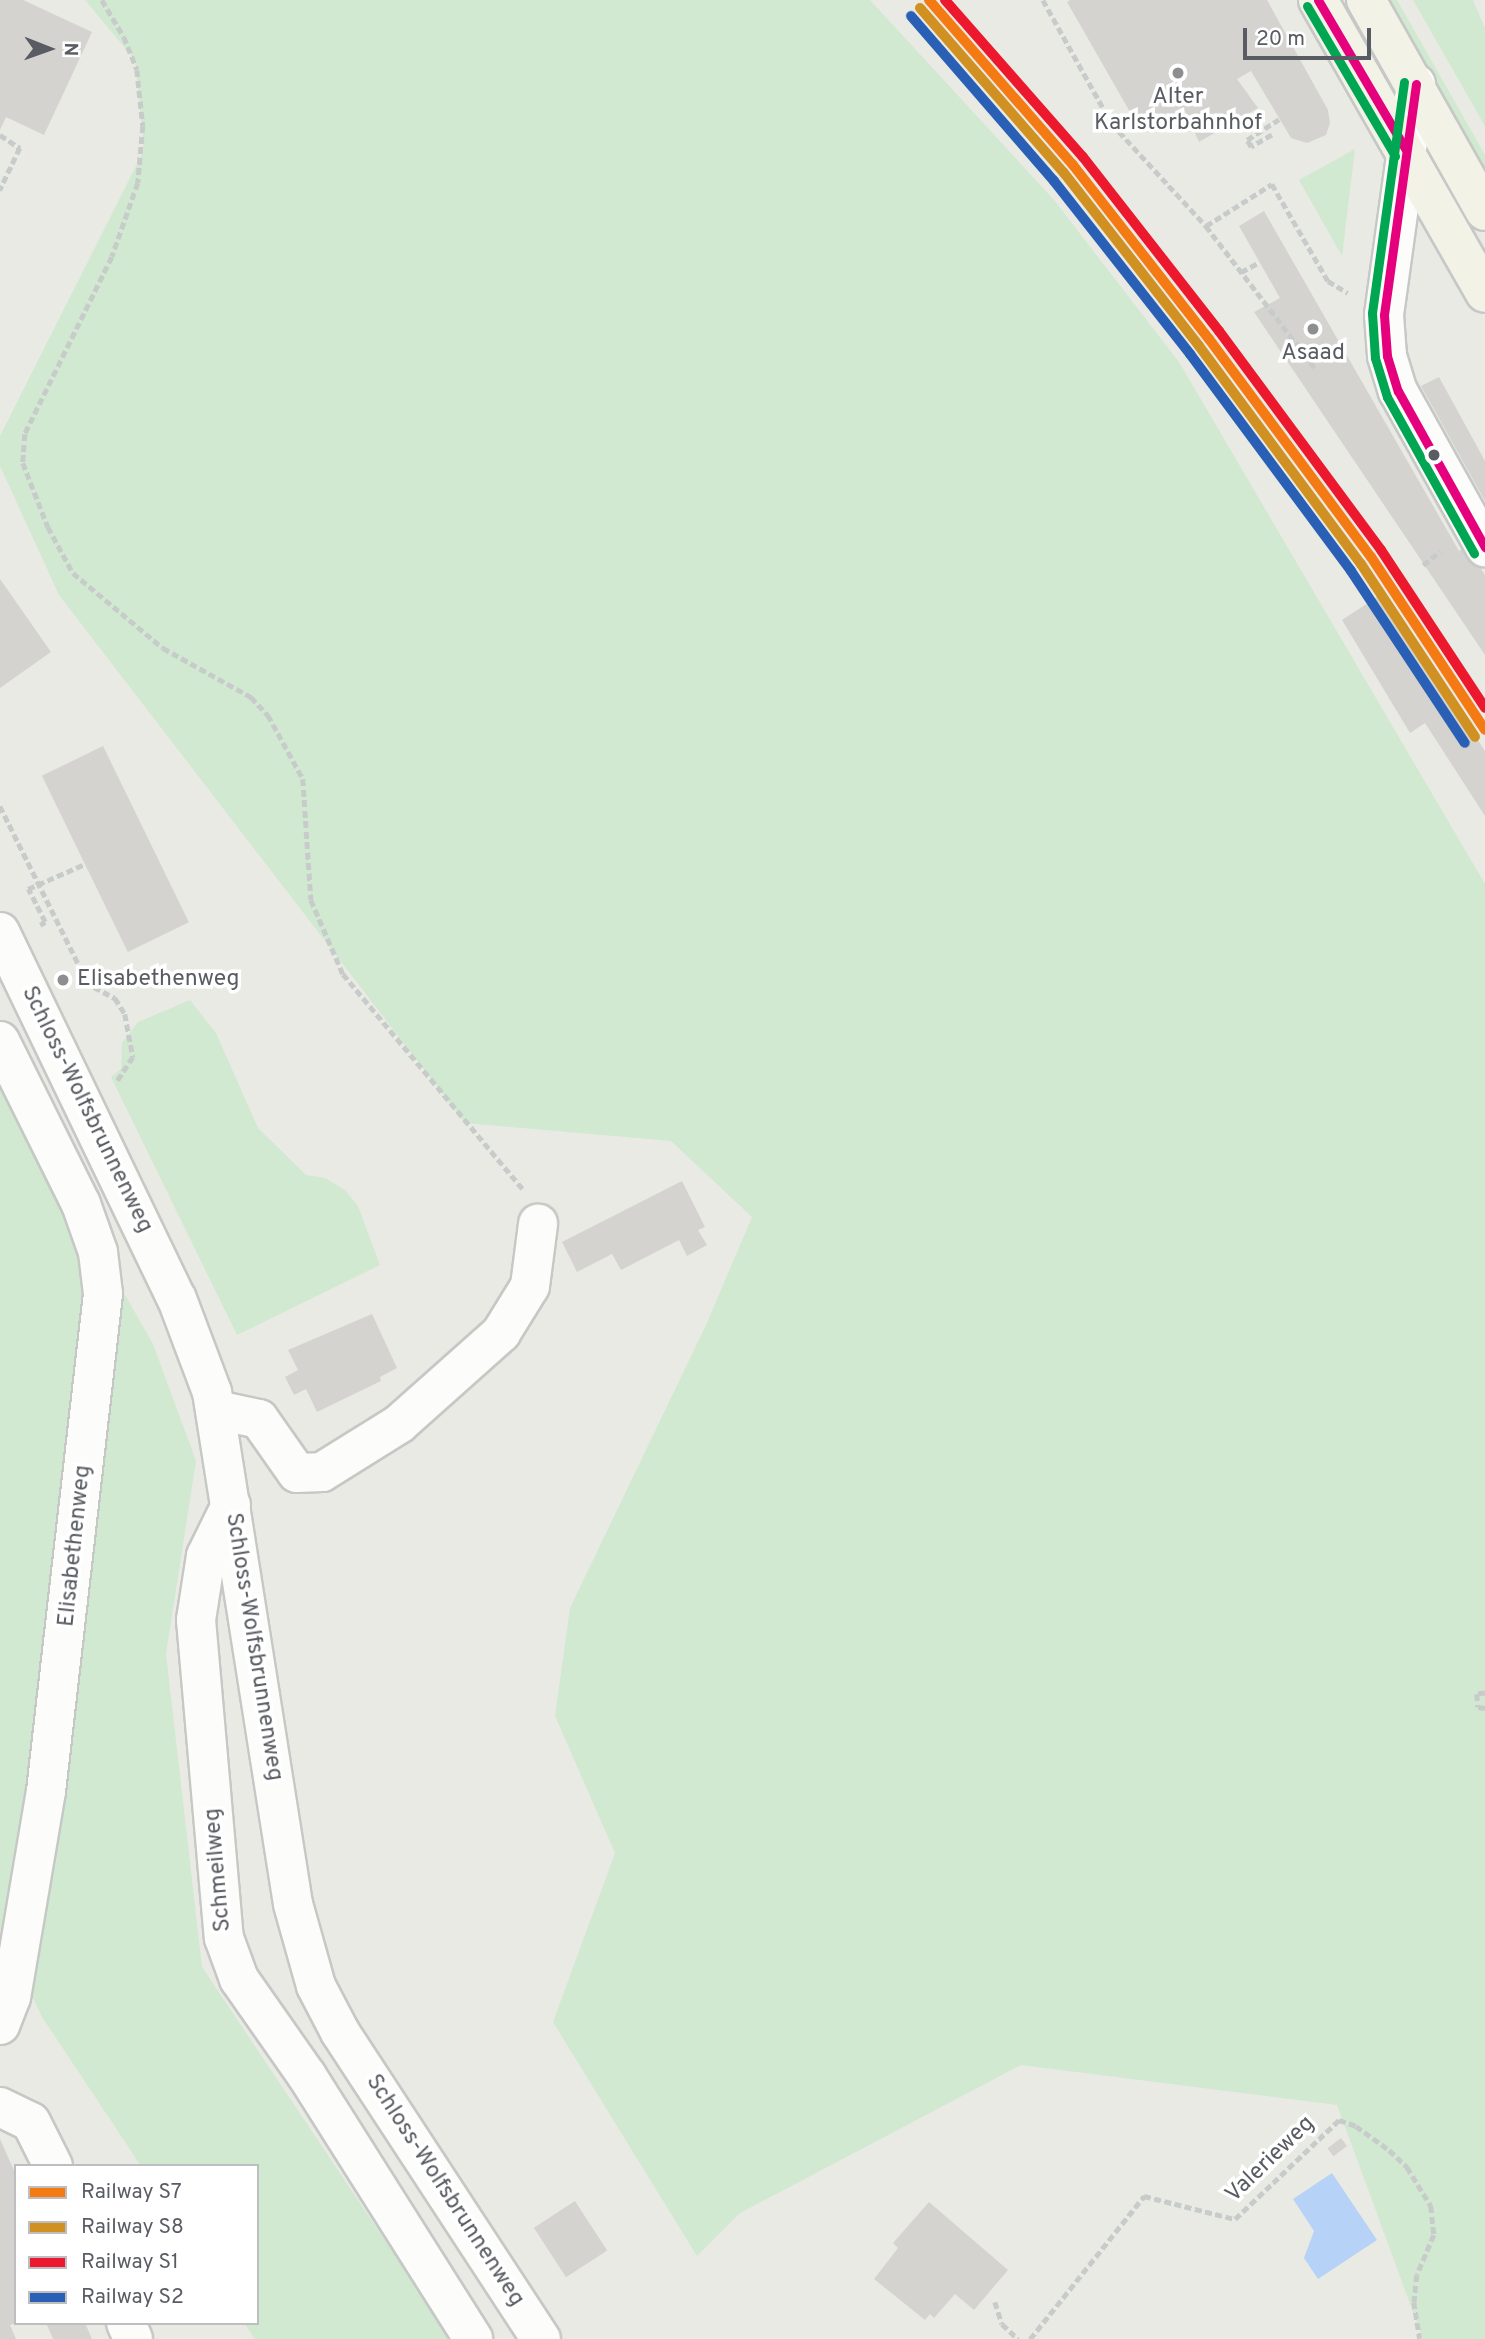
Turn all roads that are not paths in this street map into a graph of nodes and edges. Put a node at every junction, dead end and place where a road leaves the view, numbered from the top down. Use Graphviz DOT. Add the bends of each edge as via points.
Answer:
graph roads {
  1 [pos="1318,0"];
  2 [pos="1366,0"];
  3 [pos="1416,84"];
  4 [pos="1406,150"];
  5 [pos="1485,211"];
  6 [pos="1485,293"];
  7 [pos="1485,547"];
  8 [pos="0,932"];
  9 [pos="0,1041"];
  10 [pos="538,1224"];
  11 [pos="217,1410"];
  12 [pos="230,1505"];
  13 [pos="0,2025"];
  14 [pos="0,2107"];
  15 [pos="52,2164"];
  16 [pos="473,2339"];
  17 [pos="541,2339"];
  1 -- 4 [label="main road"];
  2 -- 3 [label="main road"];
  3 -- 4 [label="street"];
  3 -- 5 [label="main road"];
  4 -- 6 [label="main road"];
  4 -- 7 [label="street" via="1384,315 1387,356 1398,391"];
  8 -- 11 [label="street, Schloss-Wolfsbrunnenweg" via="177,1299"];
  9 -- 13 [label="street, Elisabethenweg" via="81,1204 97,1252 103,1294 46,1791 13,1984"];
  10 -- 11 [label="street" via="530,1286 500,1333 399,1424 322,1472 297,1473 259,1419"];
  11 -- 12 [label="street, Schloss-Wolfsbrunnenweg"];
  12 -- 16 [label="street, Schmeilweg" via="206,1556 196,1619 224,1938 239,1979 322,2099"];
  12 -- 17 [label="street, Schloss-Wolfsbrunnenweg" via="293,1905 316,1986 340,2032"];
  14 -- 15 [label="street" via="31,2122"];
}
